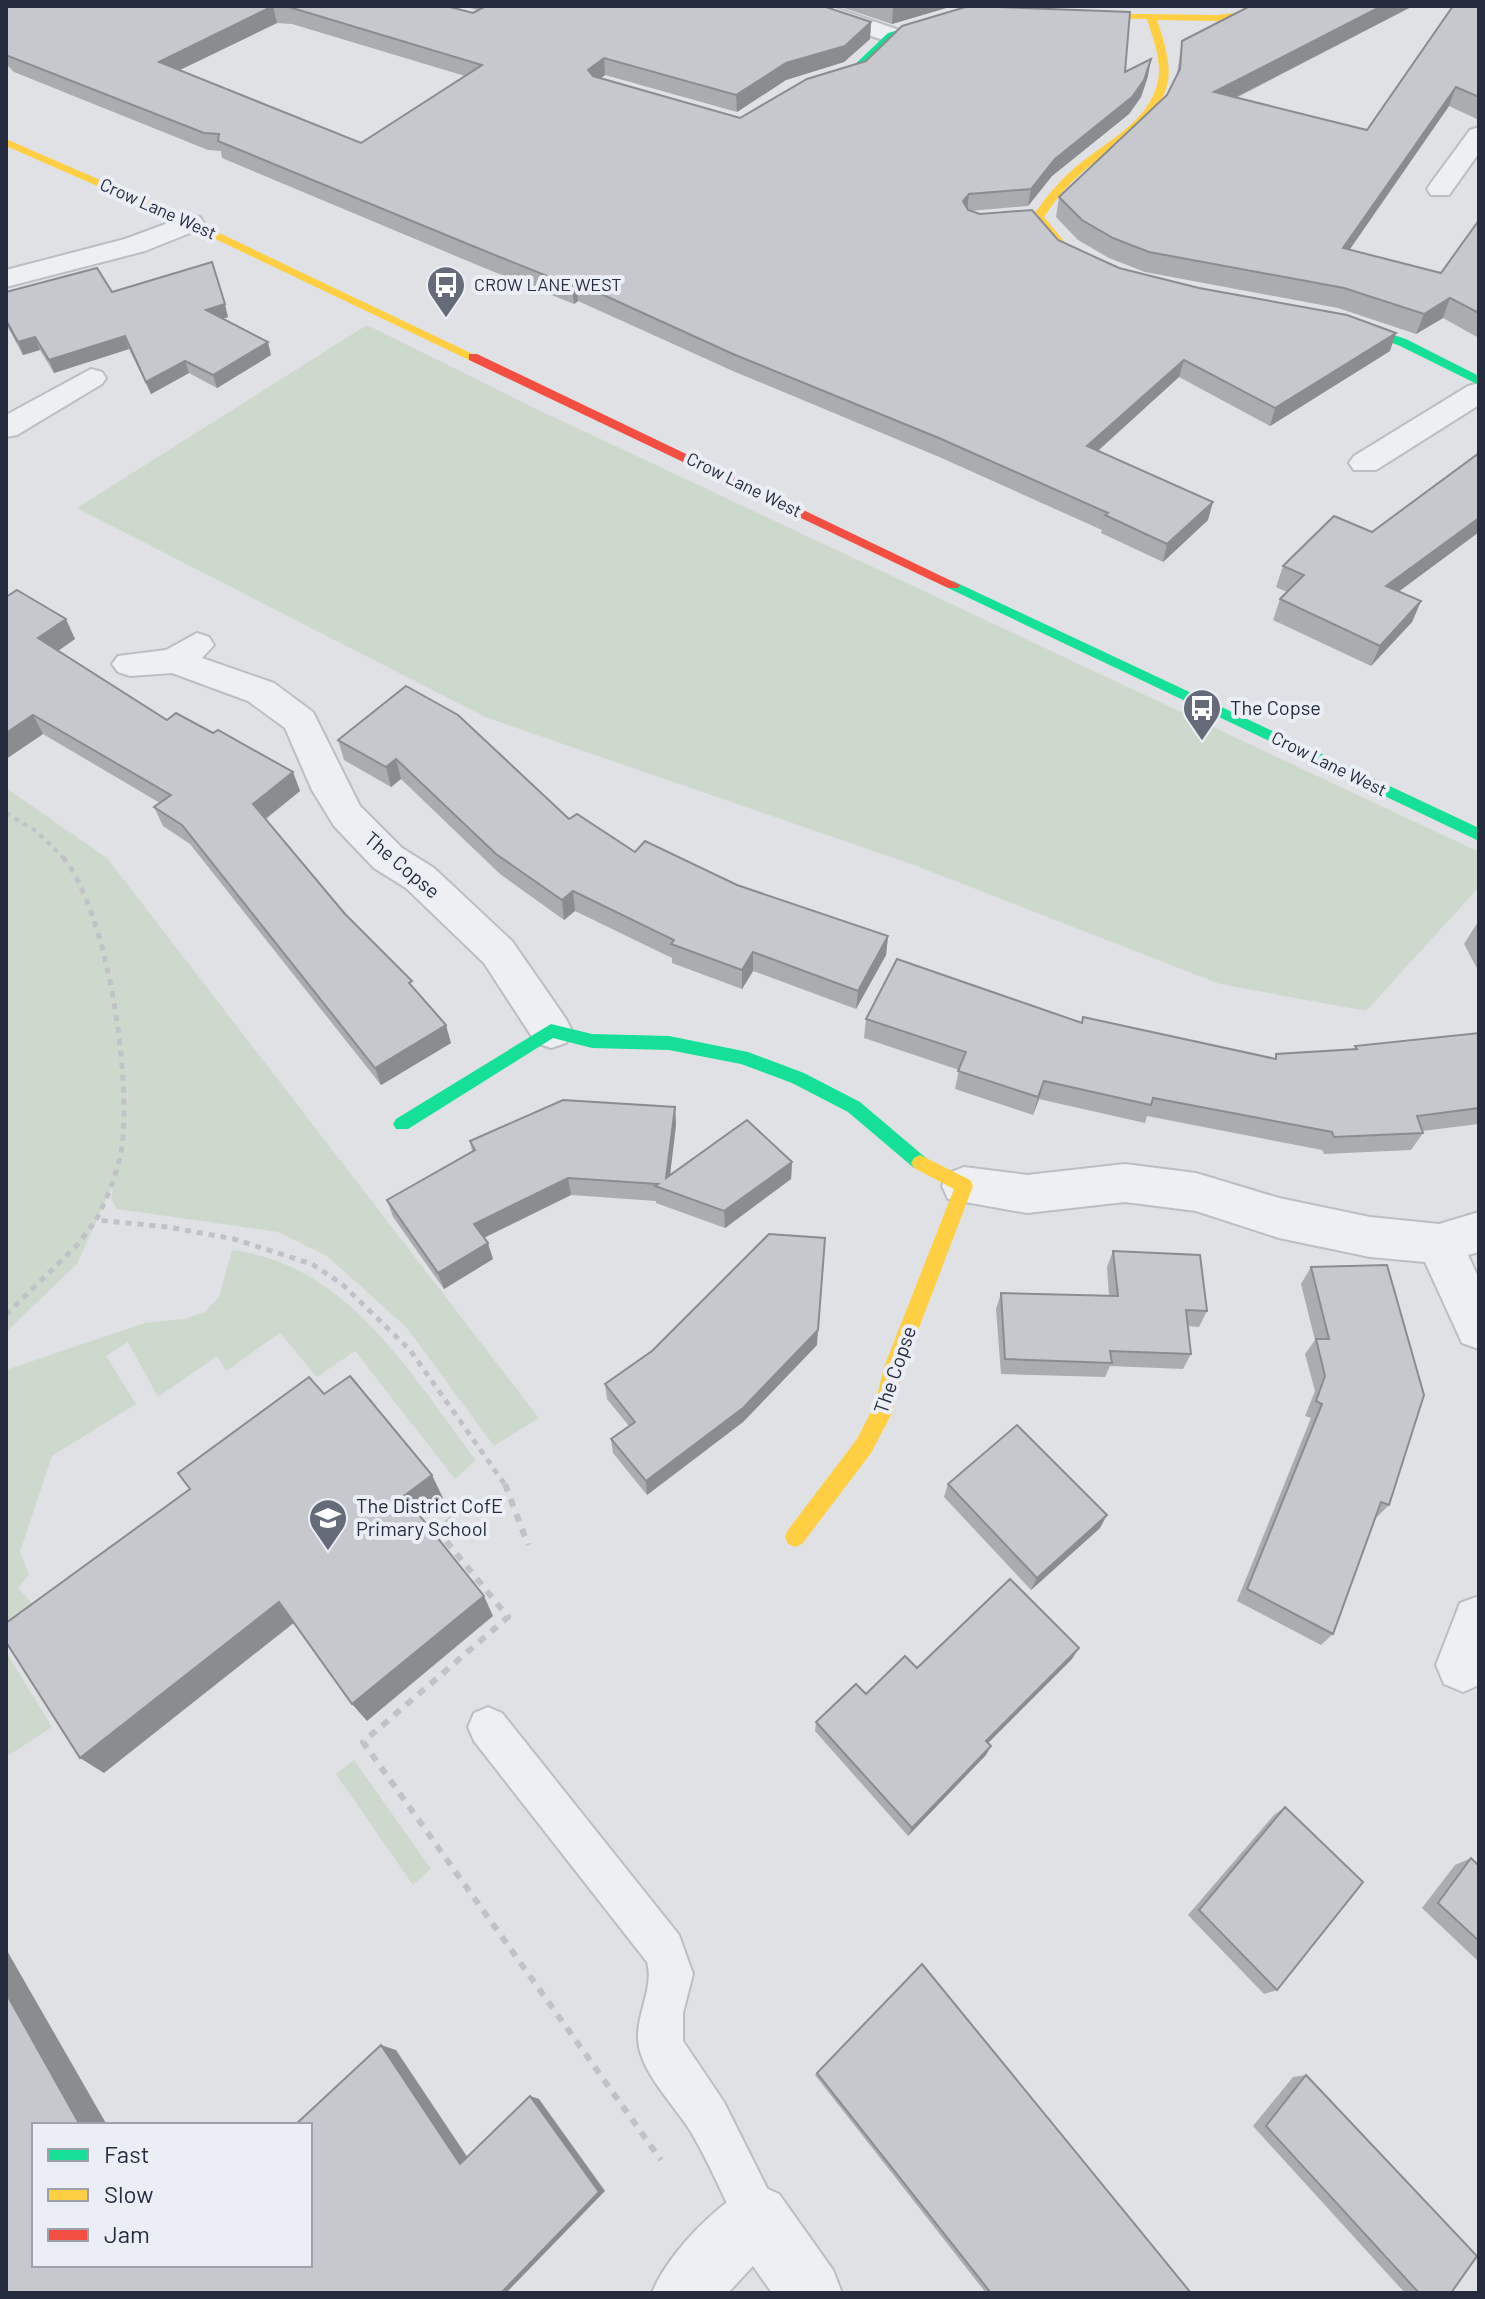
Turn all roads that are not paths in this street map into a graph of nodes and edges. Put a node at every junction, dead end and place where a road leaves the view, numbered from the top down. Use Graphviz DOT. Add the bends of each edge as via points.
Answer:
graph roads {
  1 [pos="806,6"];
  2 [pos="1305,6"];
  3 [pos="967,12"];
  4 [pos="1045,14"];
  5 [pos="1152,19"];
  6 [pos="891,35"];
  7 [pos="796,88"];
  8 [pos="1479,135"];
  9 [pos="6,142"];
  10 [pos="1466,197"];
  11 [pos="190,223"];
  12 [pos="1098,265"];
  13 [pos="6,279"];
  14 [pos="1321,317"];
  15 [pos="91,378"];
  16 [pos="1479,381"];
  17 [pos="1479,392"];
  18 [pos="6,428"];
  19 [pos="1365,463"];
  20 [pos="130,664"];
  21 [pos="1479,835"];
  22 [pos="551,1031"];
  23 [pos="402,1124"];
  24 [pos="964,1186"];
  25 [pos="1459,1238"];
  26 [pos="1479,1328"];
  27 [pos="795,1537"];
  28 [pos="488,1727"];
  29 [pos="757,2216"];
  30 [pos="684,2293"];
  31 [pos="810,2293"];
  1 -- 6 [label="street"];
  2 -- 5 [label="street"];
  3 -- 6 [label="street"];
  4 -- 5 [label="street"];
  5 -- 12 [label="street" via="1166,70 1149,114 1026,218 1064,248"];
  6 -- 7 [label="street" via="855,70"];
  8 -- 10 [label="street" via="1433,200"];
  9 -- 11 [label="street, Crow Lane West"];
  11 -- 13 [label="street" via="135,245"];
  11 -- 21 [label="street, Crow Lane West"];
  14 -- 16 [label="street" via="1402,342"];
  15 -- 18 [label="street"];
  17 -- 19 [label="street"];
  20 -- 22 [label="street, The Copse" via="186,653 261,692 300,721 347,816 498,952"];
  22 -- 23 [label="street"];
  22 -- 24 [label="street" via="592,1041 669,1043 742,1057 854,1107 925,1168"];
  24 -- 25 [label="street" via="1027,1194 1125,1183 1196,1192 1279,1218 1370,1237"];
  24 -- 27 [label="street, The Copse" via="894,1367 885,1406 864,1446"];
  25 -- 26 [label="street"];
  28 -- 29 [label="lane" via="664,1950 672,1974 661,2013 661,2047 708,2118"];
  29 -- 30 [label="street"];
  29 -- 31 [label="street"];
}
